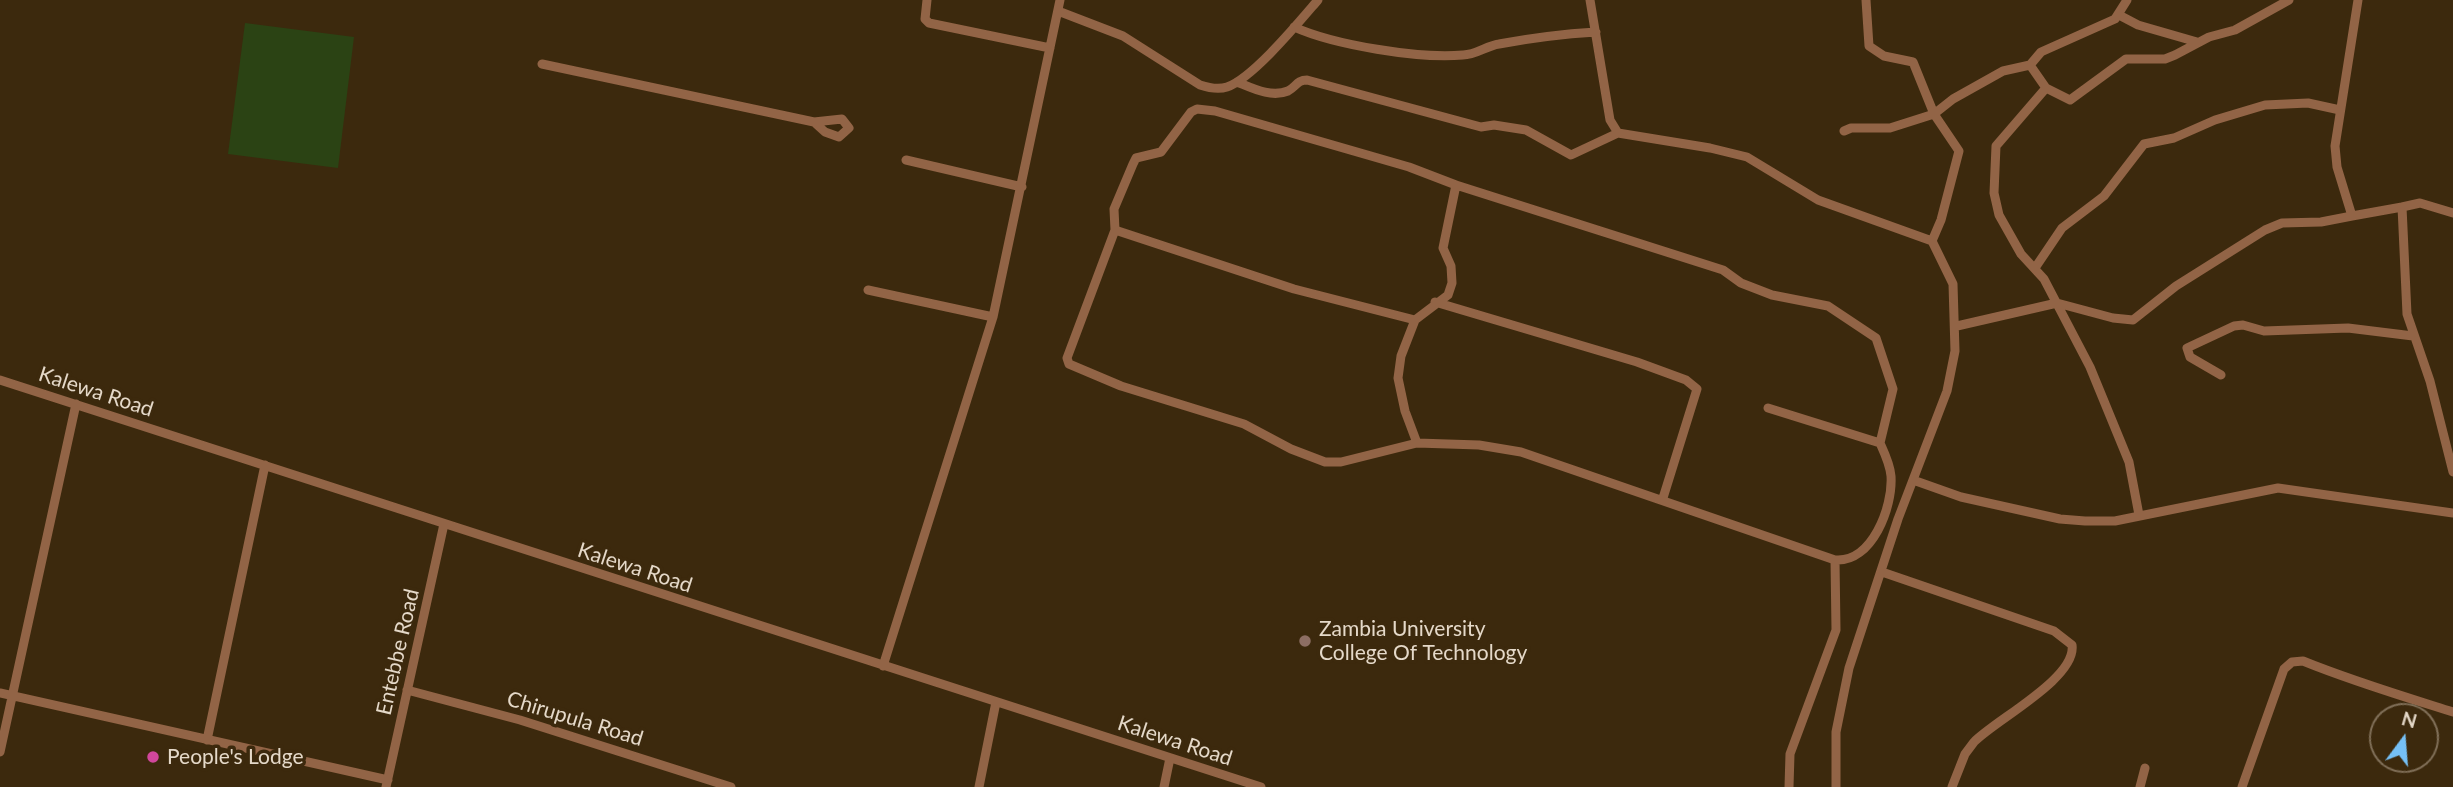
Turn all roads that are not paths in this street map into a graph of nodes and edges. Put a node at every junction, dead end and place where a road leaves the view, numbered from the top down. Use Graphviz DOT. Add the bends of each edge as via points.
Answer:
graph roads {
  1 [pos="928,0"];
  2 [pos="1060,0"];
  3 [pos="1318,0"];
  4 [pos="1590,0"];
  5 [pos="1866,0"];
  6 [pos="2127,0"];
  7 [pos="2289,0"];
  8 [pos="2358,0"];
  9 [pos="1058,11"];
  10 [pos="2119,15"];
  11 [pos="1294,27"];
  12 [pos="1595,32"];
  13 [pos="2197,42"];
  14 [pos="1050,48"];
  15 [pos="542,64"];
  16 [pos="2030,65"];
  17 [pos="1237,82"];
  18 [pos="2046,89"];
  19 [pos="2340,110"];
  20 [pos="1934,114"];
  21 [pos="814,122"];
  22 [pos="1844,131"];
  23 [pos="1618,133"];
  24 [pos="906,160"];
  25 [pos="1456,185"];
  26 [pos="1022,187"];
  27 [pos="2402,207"];
  28 [pos="2453,213"];
  29 [pos="2352,216"];
  30 [pos="1115,230"];
  31 [pos="1932,241"];
  32 [pos="2035,268"];
  33 [pos="868,290"];
  34 [pos="1435,302"];
  35 [pos="2057,303"];
  36 [pos="993,317"];
  37 [pos="1415,320"];
  38 [pos="1957,326"];
  39 [pos="2413,335"];
  40 [pos="2221,374"];
  41 [pos="0,380"];
  42 [pos="76,404"];
  43 [pos="1768,408"];
  44 [pos="1417,443"];
  45 [pos="1880,443"];
  46 [pos="265,465"];
  47 [pos="2453,472"];
  48 [pos="1913,480"];
  49 [pos="1663,498"];
  50 [pos="2453,513"];
  51 [pos="2139,515"];
  52 [pos="444,524"];
  53 [pos="1835,560"];
  54 [pos="1882,572"];
  55 [pos="883,666"];
  56 [pos="407,690"];
  57 [pos="0,693"];
  58 [pos="12,696"];
  59 [pos="996,702"];
  60 [pos="2453,712"];
  61 [pos="207,740"];
  62 [pos="0,752"];
  63 [pos="1170,758"];
  64 [pos="2145,768"];
  65 [pos="387,784"];
  66 [pos="731,787"];
  67 [pos="979,787"];
  68 [pos="1164,787"];
  69 [pos="1261,787"];
  70 [pos="1789,787"];
  71 [pos="1836,787"];
  72 [pos="1952,787"];
  73 [pos="2140,787"];
  74 [pos="2242,787"];
  1 -- 14 [label="street" via="925,19 929,23"];
  2 -- 9 [label="street"];
  3 -- 11 [label="street"];
  4 -- 12 [label="street"];
  5 -- 20 [label="street" via="1869,46 1884,56 1913,62"];
  6 -- 10 [label="street"];
  7 -- 13 [label="street" via="2235,30"];
  8 -- 19 [label="street"];
  9 -- 14 [label="street"];
  9 -- 17 [label="street" via="1122,36 1200,85 1217,89"];
  10 -- 13 [label="street"];
  10 -- 16 [label="street" via="2041,52"];
  11 -- 12 [label="street" via="1390,52 1437,55 1466,55 1496,44"];
  11 -- 17 [label="street"];
  12 -- 23 [label="street" via="1610,120"];
  13 -- 18 [label="street" via="2165,59 2126,60 2114,65 2070,100"];
  14 -- 26 [label="street"];
  15 -- 21 [label="street"];
  16 -- 18 [label="street"];
  16 -- 20 [label="street" via="2003,72"];
  17 -- 23 [label="street" via="1276,93 1307,80 1480,127 1526,130 1570,155"];
  18 -- 32 [label="street" via="1996,146 1998,215"];
  19 -- 29 [label="street" via="2337,167"];
  19 -- 32 [label="street" via="2308,103 2265,105 2144,145 2104,195 2062,228"];
  20 -- 22 [label="street" via="1890,128"];
  20 -- 31 [label="street" via="1959,151"];
  23 -- 31 [label="street" via="1746,157 1818,200"];
  24 -- 26 [label="street"];
  25 -- 30 [label="street" via="1409,167 1197,109 1161,152 1136,158 1114,209"];
  25 -- 34 [label="street" via="1443,248 1452,283 1448,295"];
  25 -- 45 [label="street" via="1703,263 1764,293 1828,306 1846,316 1876,338 1889,371 1893,389"];
  26 -- 36 [label="street"];
  27 -- 28 [label="street" via="2420,203"];
  27 -- 29 [label="street"];
  27 -- 39 [label="street" via="2405,295"];
  29 -- 35 [label="street" via="2282,223 2264,230 2176,286 2133,320"];
  30 -- 37 [label="street" via="1294,289"];
  30 -- 44 [label="street" via="1067,358 1074,368 1244,424 1325,461 1340,462"];
  31 -- 38 [label="street" via="1953,284"];
  32 -- 35 [label="street"];
  33 -- 36 [label="street"];
  34 -- 37 [label="street"];
  34 -- 49 [label="street" via="1637,362 1686,380 1697,389"];
  35 -- 38 [label="street"];
  35 -- 51 [label="street" via="2091,368 2129,462"];
  36 -- 55 [label="street"];
  37 -- 44 [label="street" via="1398,378"];
  38 -- 48 [label="street" via="1947,391"];
  39 -- 40 [label="street" via="2348,328 2264,331 2234,326 2187,348 2190,357"];
  39 -- 47 [label="street"];
  41 -- 42 [label="street, Kalewa Road"];
  42 -- 46 [label="street, Kalewa Road"];
  42 -- 58 [label="street"];
  43 -- 45 [label="street"];
  44 -- 49 [label="street" via="1521,452"];
  45 -- 53 [label="street" via="1891,485 1881,522 1874,538 1856,557"];
  46 -- 52 [label="street, Kalewa Road"];
  46 -- 61 [label="street"];
  48 -- 51 [label="street" via="1961,497 2060,519 2115,521"];
  48 -- 54 [label="street"];
  49 -- 53 [label="street"];
  50 -- 51 [label="street" via="2278,488"];
  52 -- 55 [label="street, Kalewa Road"];
  52 -- 56 [label="street, Entebbe Road"];
  53 -- 70 [label="street" via="1836,630 1790,754"];
  54 -- 71 [label="street" via="1840,702"];
  54 -- 72 [label="street" via="2054,631 2073,651 2059,675 1974,742"];
  55 -- 59 [label="street, Kalewa Road"];
  56 -- 65 [label="street, Entebbe Road"];
  56 -- 66 [label="street, Chirupula Road" via="520,720"];
  57 -- 58 [label="street"];
  58 -- 61 [label="street"];
  58 -- 62 [label="street"];
  59 -- 63 [label="street, Kalewa Road"];
  59 -- 67 [label="street"];
  60 -- 74 [label="street" via="2360,685 2302,661 2292,662 2284,669"];
  61 -- 65 [label="street"];
  63 -- 68 [label="street"];
  63 -- 69 [label="street, Kalewa Road"];
  64 -- 73 [label="street"];
}
